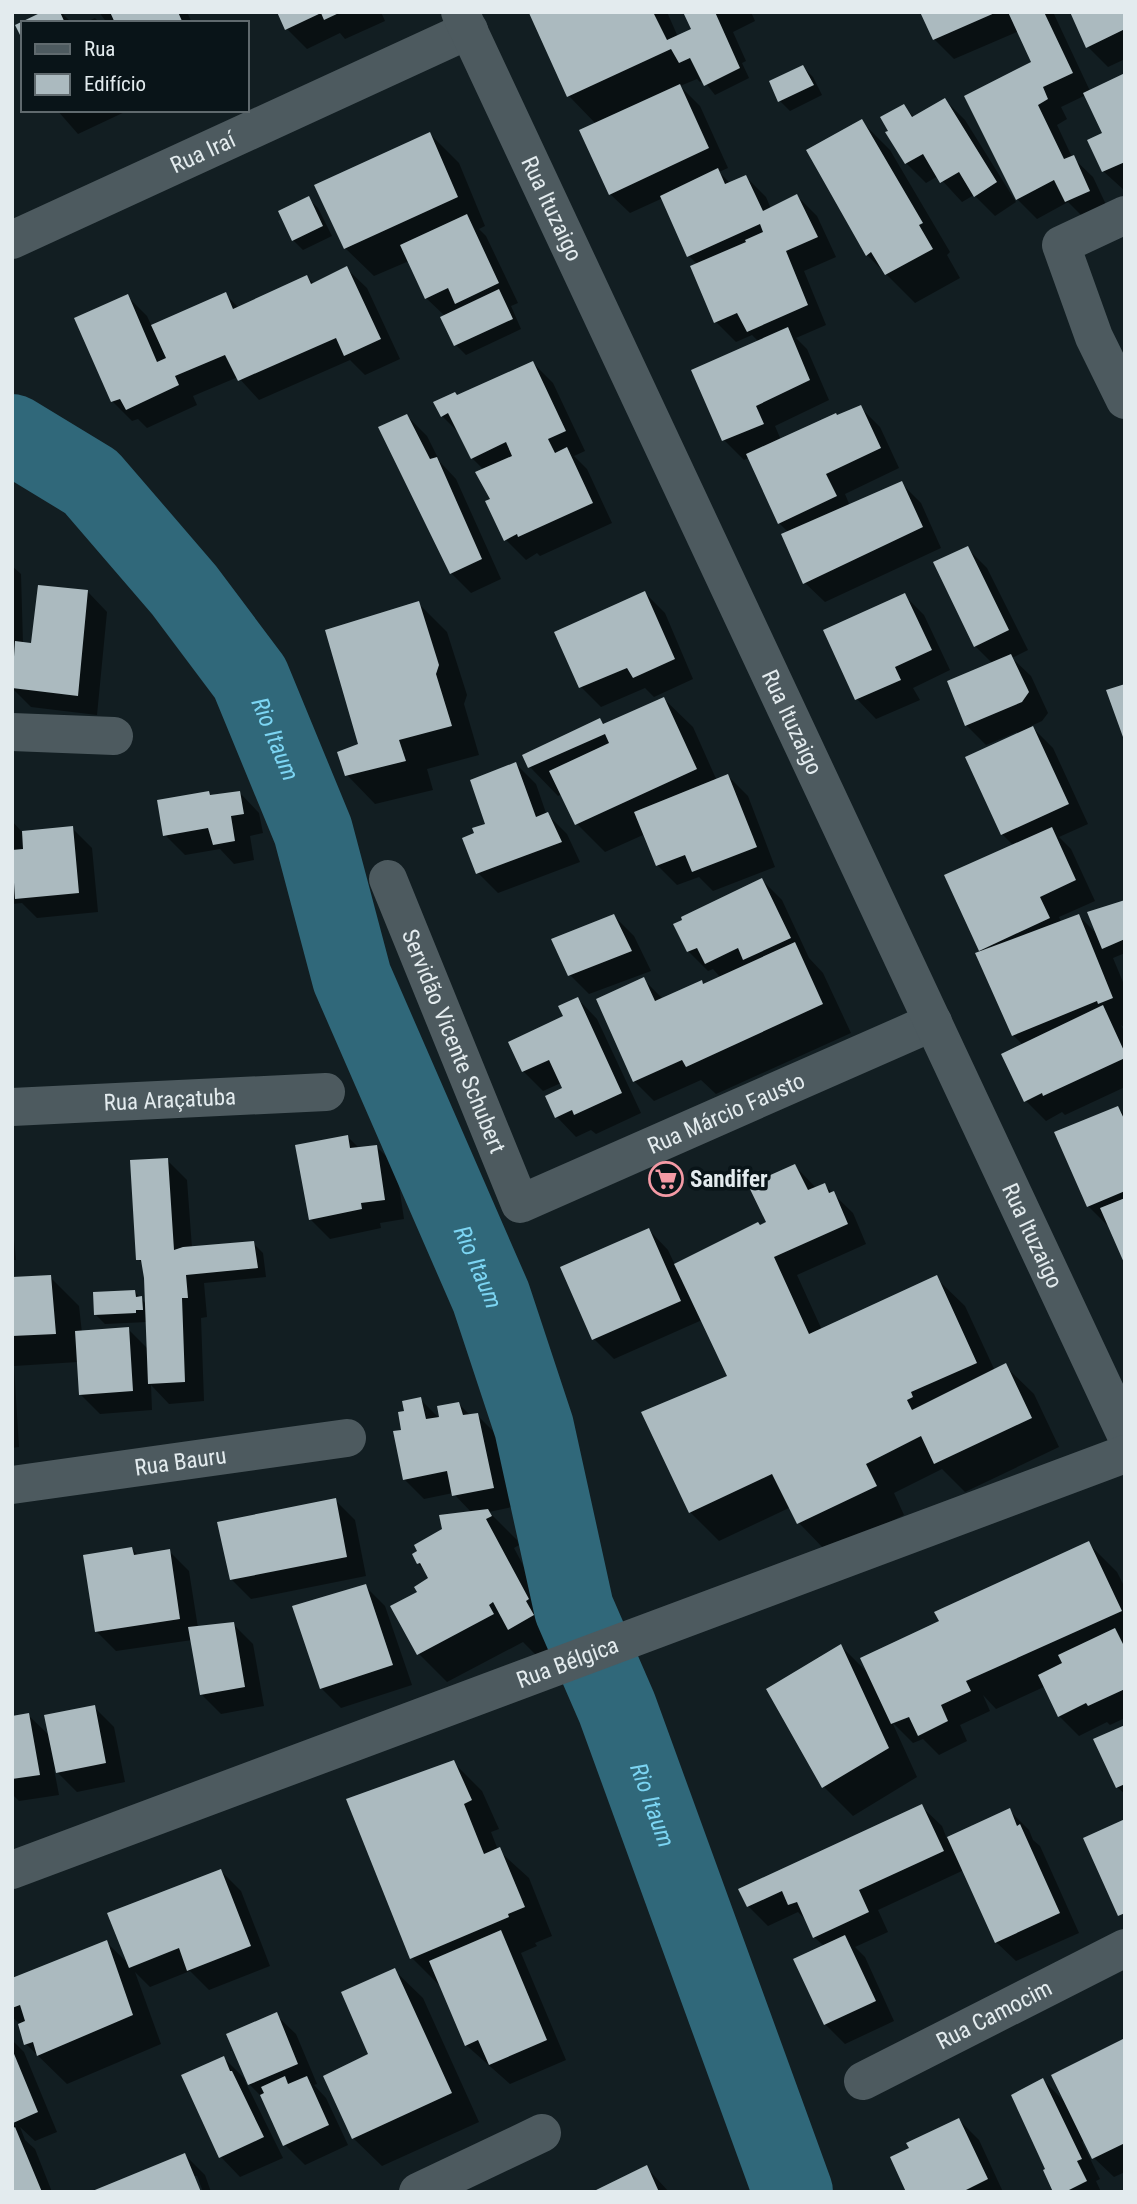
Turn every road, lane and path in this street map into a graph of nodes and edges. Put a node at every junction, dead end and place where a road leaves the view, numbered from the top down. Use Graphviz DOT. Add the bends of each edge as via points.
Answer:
graph roads {
  1 [pos="465,21"];
  2 [pos="1125,215"];
  3 [pos="12,240"];
  4 [pos="1125,400"];
  5 [pos="12,732"];
  6 [pos="114,736"];
  7 [pos="388,879"];
  8 [pos="933,1023"];
  9 [pos="327,1092"];
  10 [pos="12,1107"];
  11 [pos="520,1204"];
  12 [pos="1125,1433"];
  13 [pos="347,1438"];
  14 [pos="1125,1454"];
  15 [pos="12,1485"];
  16 [pos="12,1870"];
  17 [pos="1125,1948"];
  18 [pos="863,2081"];
  19 [pos="542,2133"];
  20 [pos="418,2192"];
  1 -- 3 [label="street, Rua Iraí"];
  1 -- 8 [label="street, Rua Ituzaigo"];
  2 -- 4 [label="street" via="1061,245 1094,337"];
  5 -- 6 [label="street"];
  7 -- 11 [label="street, Servidão Vicente Schubert"];
  8 -- 11 [label="street, Rua Márcio Fausto"];
  8 -- 12 [label="street, Rua Ituzaigo"];
  9 -- 10 [label="street, Rua Araçatuba"];
  13 -- 15 [label="street, Rua Bauru"];
  14 -- 16 [label="street, Rua Bélgica"];
  17 -- 18 [label="street, Rua Camocim"];
  19 -- 20 [label="street"];
}
